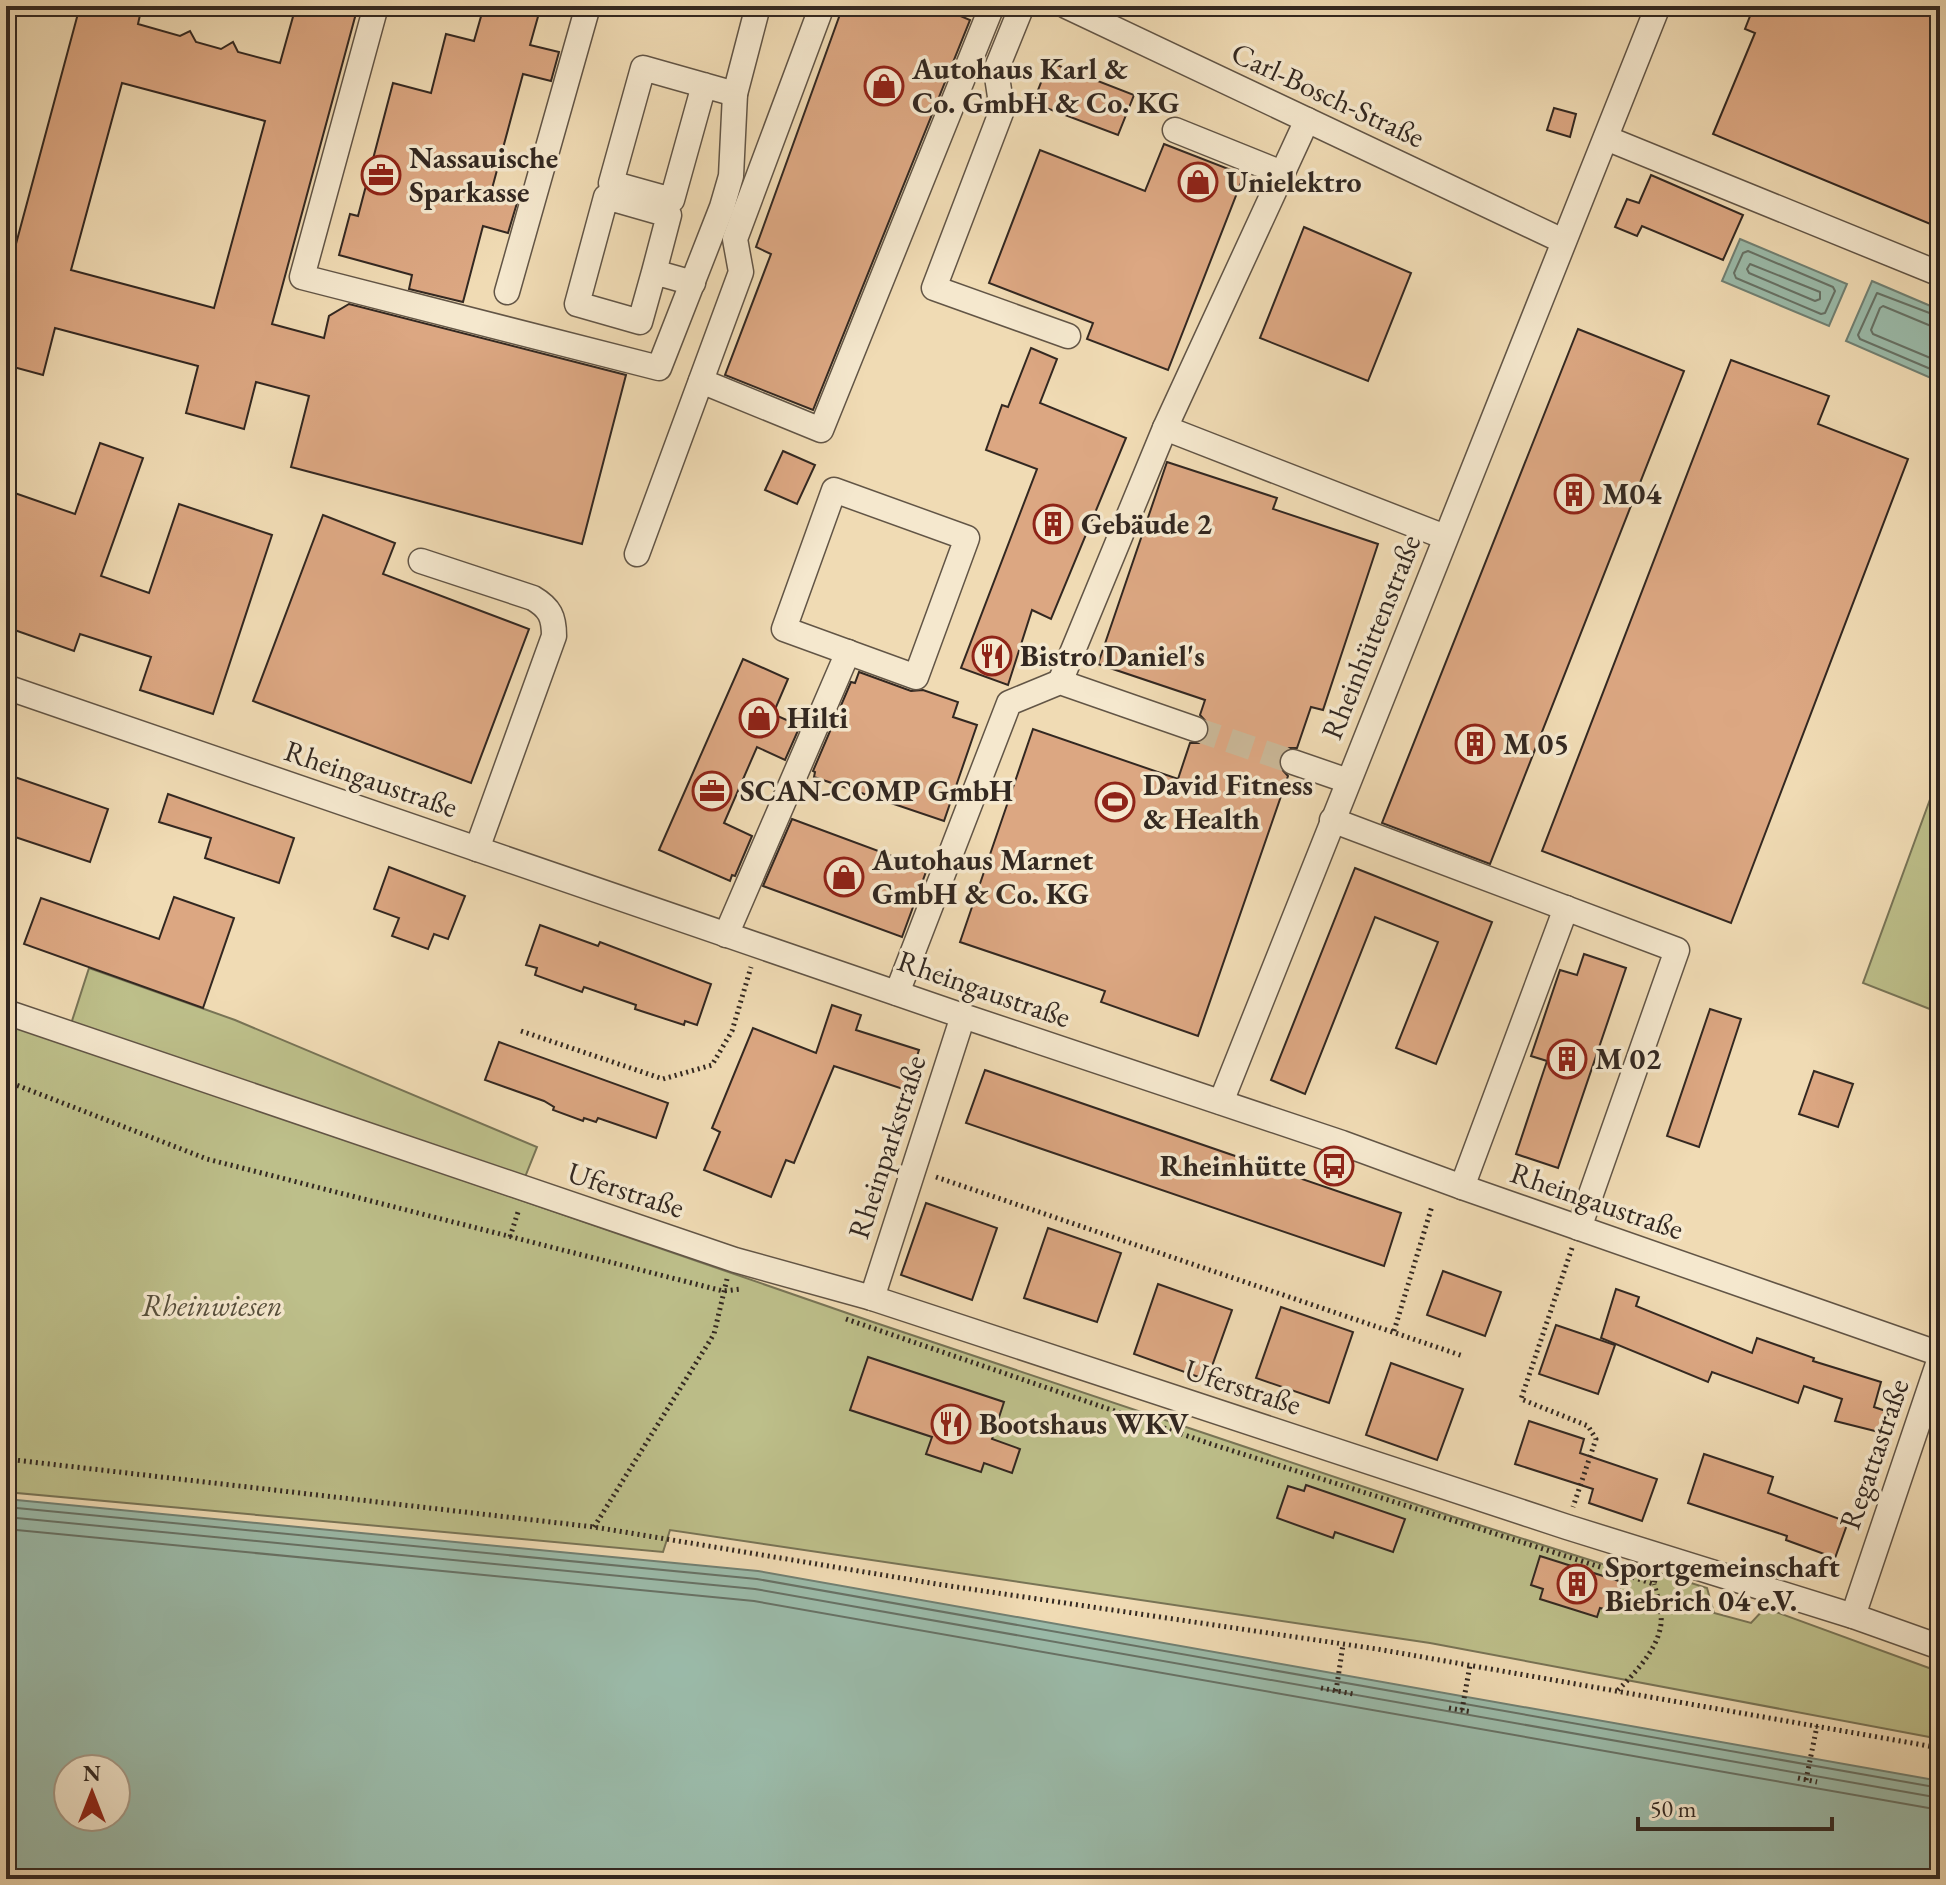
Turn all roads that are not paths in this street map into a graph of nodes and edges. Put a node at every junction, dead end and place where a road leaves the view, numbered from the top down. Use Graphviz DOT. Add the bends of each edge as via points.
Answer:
graph roads {
  1 [pos="376,6"];
  2 [pos="588,6"];
  3 [pos="758,6"];
  4 [pos="822,6"];
  5 [pos="992,6"];
  6 [pos="1022,6"];
  7 [pos="1658,6"];
  8 [pos="1075,8"];
  9 [pos="704,85"];
  10 [pos="735,94"];
  11 [pos="1307,120"];
  12 [pos="1175,130"];
  13 [pos="1606,138"];
  14 [pos="1282,173"];
  15 [pos="1563,241"];
  16 [pos="654,272"];
  17 [pos="1940,274"];
  18 [pos="693,283"];
  19 [pos="507,292"];
  20 [pos="1068,336"];
  21 [pos="701,381"];
  22 [pos="1165,428"];
  23 [pos="1445,537"];
  24 [pos="637,554"];
  25 [pos="421,561"];
  26 [pos="848,652"];
  27 [pos="1060,682"];
  28 [pos="6,687"];
  29 [pos="1195,729"];
  30 [pos="1293,762"];
  31 [pos="1348,781"];
  32 [pos="1332,820"];
  33 [pos="477,849"];
  34 [pos="1566,908"];
  35 [pos="726,935"];
  36 [pos="897,993"];
  37 [pos="6,1012"];
  38 [pos="963,1016"];
  39 [pos="1221,1102"];
  40 [pos="1462,1187"];
  41 [pos="1579,1228"];
  42 [pos="872,1298"];
  43 [pos="1940,1356"];
  44 [pos="1853,1616"];
  45 [pos="1940,1647"];
  1 -- 18 [label="street" via="302,277 659,368"];
  2 -- 19 [label="street"];
  3 -- 10 [label="street"];
  4 -- 21 [label="street" via="735,239 741,272"];
  5 -- 21 [label="street" via="821,430"];
  6 -- 20 [label="street" via="996,70 1002,110 934,288"];
  7 -- 13 [label="street, Rheinhüttenstraße"];
  8 -- 11 [label="street, Carl-Bosch-Straße"];
  9 -- 9 [label="street" via="643,68 611,183 672,200"];
  9 -- 10 [label="street"];
  10 -- 18 [label="street" via="731,176"];
  11 -- 14 [label="street"];
  11 -- 15 [label="street, Carl-Bosch-Straße"];
  12 -- 14 [label="street"];
  13 -- 15 [label="street, Rheinhüttenstraße"];
  13 -- 17 [label="street"];
  14 -- 22 [label="street"];
  15 -- 23 [label="street, Rheinhüttenstraße"];
  16 -- 16 [label="street" via="669,215 606,197 577,304 640,322"];
  16 -- 18 [label="street"];
  21 -- 24 [label="street"];
  22 -- 23 [label="street"];
  22 -- 27 [label="street"];
  23 -- 31 [label="street, Rheinhüttenstraße"];
  25 -- 33 [label="street" via="533,598 547,606 554,620 554,636"];
  26 -- 26 [label="street" via="784,629 834,490 967,538 916,677"];
  26 -- 35 [label="street"];
  27 -- 29 [label="street"];
  27 -- 36 [label="street" via="1009,703"];
  28 -- 33 [label="street, Rheingaustraße"];
  30 -- 31 [label="street"];
  31 -- 32 [label="street, Rheinhüttenstraße"];
  32 -- 34 [label="street"];
  32 -- 39 [label="street, Rheinhüttenstraße"];
  33 -- 35 [label="street, Rheingaustraße"];
  34 -- 40 [label="street"];
  34 -- 41 [label="street" via="1677,950"];
  35 -- 36 [label="street, Rheingaustraße"];
  36 -- 38 [label="street, Rheingaustraße"];
  37 -- 42 [label="street, Uferstraße" via="735,1260"];
  38 -- 39 [label="street, Rheingaustraße"];
  38 -- 42 [label="street, Rheinparkstraße"];
  39 -- 40 [label="street, Rheingaustraße"];
  40 -- 41 [label="street, Rheingaustraße"];
  41 -- 43 [label="street, Rheingaustraße"];
  42 -- 44 [label="street, Uferstraße"];
  43 -- 44 [label="street, Regattastraße"];
  44 -- 45 [label="street, Uferstraße"];
}
